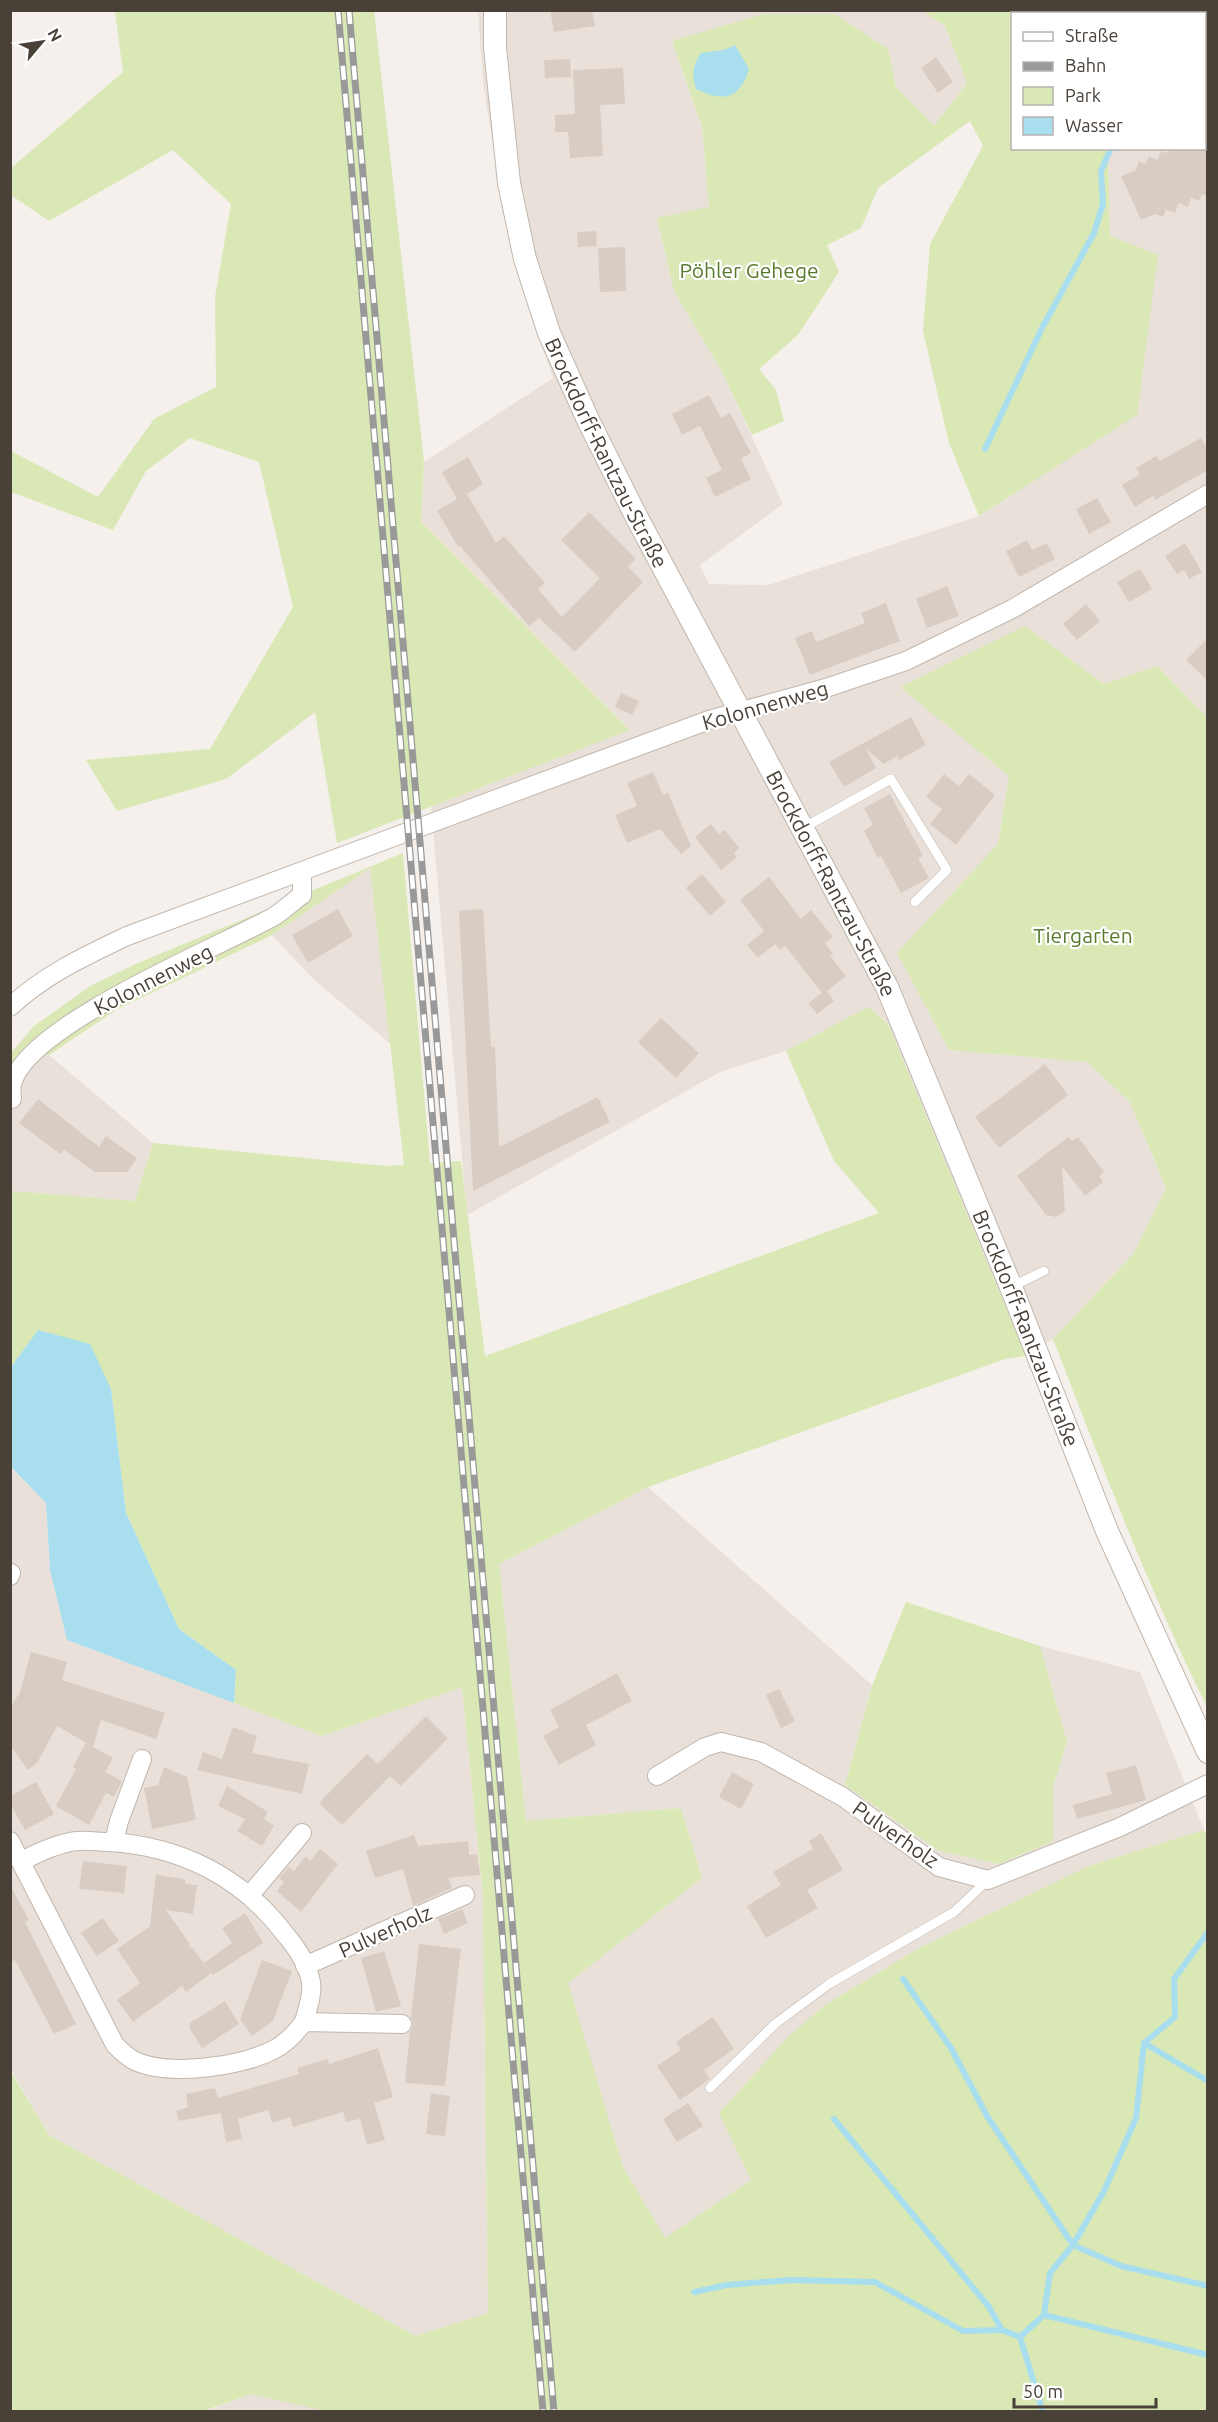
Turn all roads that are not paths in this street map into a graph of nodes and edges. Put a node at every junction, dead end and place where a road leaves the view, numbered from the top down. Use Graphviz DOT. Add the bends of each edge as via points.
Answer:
graph roads {
  1 [pos="495,10"];
  2 [pos="1208,494"];
  3 [pos="742,713"];
  4 [pos="803,828"];
  5 [pos="302,873"];
  6 [pos="915,902"];
  7 [pos="10,1007"];
  8 [pos="12,1098"];
  9 [pos="1044,1271"];
  10 [pos="1011,1287"];
  11 [pos="1208,1752"];
  12 [pos="142,1759"];
  13 [pos="657,1776"];
  14 [pos="1208,1784"];
  15 [pos="302,1833"];
  16 [pos="10,1841"];
  17 [pos="114,1842"];
  18 [pos="22,1861"];
  19 [pos="988,1880"];
  20 [pos="250,1895"];
  21 [pos="465,1895"];
  22 [pos="305,1966"];
  23 [pos="304,2022"];
  24 [pos="402,2024"];
  25 [pos="710,2088"];
  1 -- 3 [label="street, Brockdorff-Rantzau-Straße" via="495,48 509,183 525,259 549,333 599,443"];
  2 -- 3 [label="street, Kolonnenweg" via="1012,609 906,662"];
  3 -- 4 [label="street, Brockdorff-Rantzau-Straße"];
  3 -- 5 [label="street, Kolonnenweg" via="699,724"];
  4 -- 6 [label="lane" via="891,779 947,870"];
  4 -- 10 [label="street, Brockdorff-Rantzau-Straße" via="887,987"];
  5 -- 7 [label="street, Kolonnenweg" via="127,936 79,958 40,982"];
  5 -- 8 [label="street, Kolonnenweg" via="302,895 275,916 109,999 49,1039 22,1067 12,1084"];
  9 -- 10 [label="lane"];
  10 -- 11 [label="street, Brockdorff-Rantzau-Straße" via="1107,1531"];
  12 -- 17 [label="street"];
  13 -- 19 [label="street, Pulverholz" via="721,1742 761,1752 843,1797 939,1867"];
  14 -- 19 [label="street" via="1120,1827"];
  15 -- 20 [label="street"];
  16 -- 18 [label="street"];
  17 -- 18 [label="street" via="77,1841"];
  17 -- 20 [label="street" via="175,1853 207,1867"];
  18 -- 23 [label="street" via="115,2045 132,2060 180,2071 243,2061 273,2050 293,2037"];
  19 -- 25 [label="lane" via="954,1912 829,1984 775,2024"];
  20 -- 22 [label="street" via="275,1920"];
  21 -- 22 [label="street, Pulverholz"];
  22 -- 23 [label="street" via="311,1983"];
  23 -- 24 [label="street"];
}
